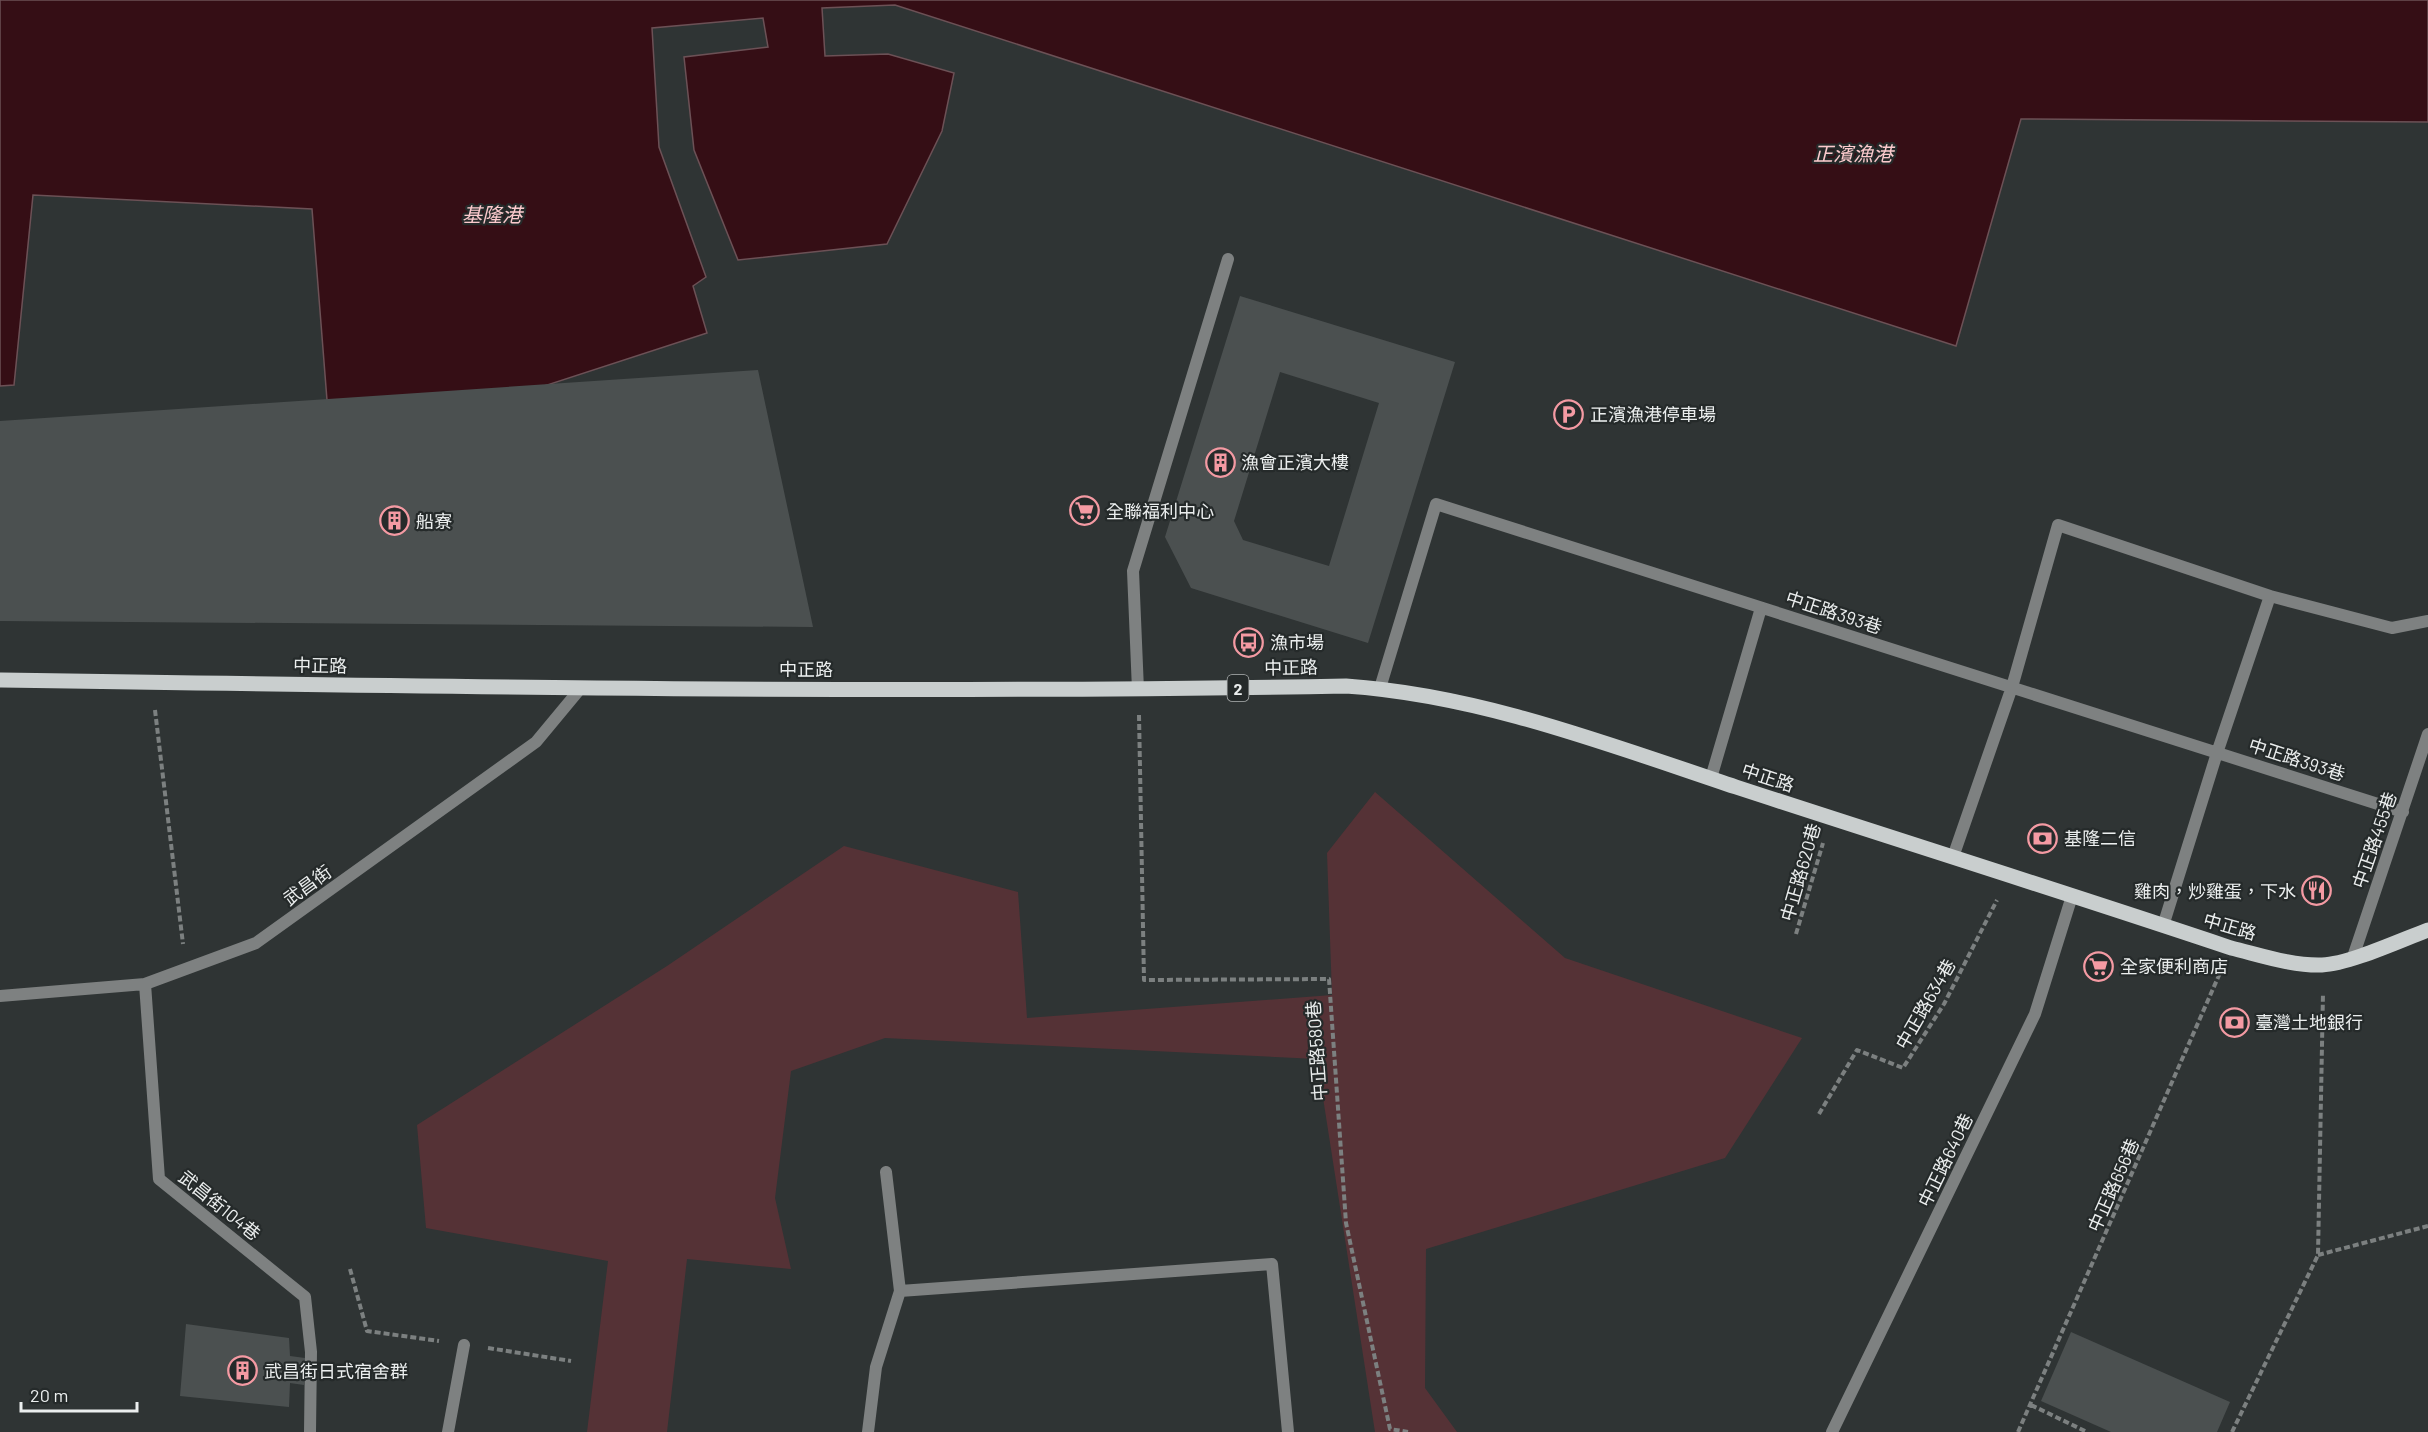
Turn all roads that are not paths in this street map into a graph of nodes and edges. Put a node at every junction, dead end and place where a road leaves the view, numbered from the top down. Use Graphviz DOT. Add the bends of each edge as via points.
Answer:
graph roads {
  1 [pos="1228,259"];
  2 [pos="2271,596"];
  3 [pos="1761,608"];
  4 [pos="2428,621"];
  5 [pos="0,680"];
  6 [pos="2012,687"];
  7 [pos="1380,688"];
  8 [pos="580,689"];
  9 [pos="1138,690"];
  10 [pos="2428,734"];
  11 [pos="2217,753"];
  12 [pos="1711,778"];
  13 [pos="2403,812"];
  14 [pos="1953,857"];
  15 [pos="2072,896"];
  16 [pos="2163,926"];
  17 [pos="2428,930"];
  18 [pos="2353,957"];
  19 [pos="145,984"];
  20 [pos="0,996"];
  21 [pos="886,1172"];
  22 [pos="900,1290"];
  23 [pos="464,1345"];
  24 [pos="310,1432"];
  25 [pos="448,1432"];
  26 [pos="868,1432"];
  27 [pos="1288,1432"];
  28 [pos="1832,1432"];
  1 -- 9 [label="lane" via="1132,571"];
  2 -- 4 [label="lane" via="2392,628"];
  2 -- 6 [label="lane" via="2058,525"];
  2 -- 11 [label="lane"];
  3 -- 6 [label="lane, 中正路393巷"];
  3 -- 7 [label="lane, 中正路393巷" via="1436,504"];
  3 -- 12 [label="lane"];
  5 -- 8 [label="main road, 中正路 / 2"];
  6 -- 11 [label="lane, 中正路393巷"];
  6 -- 14 [label="lane"];
  7 -- 9 [label="main road, 中正路 / 2"];
  7 -- 12 [label="main road, 中正路 / 2" via="1509,716"];
  8 -- 9 [label="main road, 中正路 / 2"];
  8 -- 19 [label="lane, 武昌街" via="536,742 256,943"];
  10 -- 13 [label="lane, 中正路455巷"];
  11 -- 13 [label="lane, 中正路393巷"];
  11 -- 16 [label="lane"];
  12 -- 14 [label="main road, 中正路 / 2"];
  13 -- 18 [label="lane, 中正路455巷"];
  14 -- 15 [label="main road, 中正路 / 2"];
  15 -- 16 [label="main road, 中正路 / 2"];
  15 -- 28 [label="lane, 中正路640巷" via="2035,1014"];
  16 -- 18 [label="main road, 中正路 / 2" via="2293,963 2324,965"];
  17 -- 18 [label="main road, 中正路 / 2"];
  19 -- 20 [label="lane, 武昌街"];
  19 -- 24 [label="lane, 武昌街104巷" via="159,1179 305,1297 311,1352"];
  21 -- 22 [label="lane"];
  22 -- 26 [label="lane" via="876,1367"];
  22 -- 27 [label="lane" via="1272,1264"];
  23 -- 25 [label="lane"];
}
